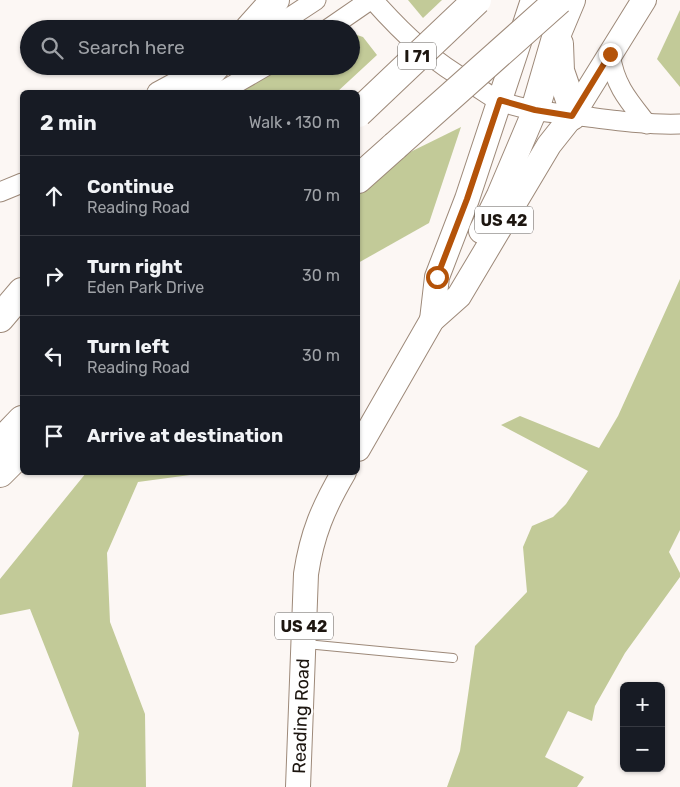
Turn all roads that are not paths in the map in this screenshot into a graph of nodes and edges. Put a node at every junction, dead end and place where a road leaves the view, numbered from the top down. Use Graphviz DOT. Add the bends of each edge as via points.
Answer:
graph roads {
  1 [pos="275,0"];
  2 [pos="316,0"];
  3 [pos="372,0"];
  4 [pos="477,0"];
  5 [pos="534,0"];
  6 [pos="559,0"];
  7 [pos="571,0"];
  8 [pos="644,0"];
  9 [pos="257,20"];
  10 [pos="286,20"];
  11 [pos="342,20"];
  12 [pos="558,31"];
  13 [pos="610,54"];
  14 [pos="188,75"];
  15 [pos="208,75"];
  16 [pos="250,75"];
  17 [pos="161,90"];
  18 [pos="195,90"];
  19 [pos="224,90"];
  20 [pos="500,100"];
  21 [pos="360,110"];
  22 [pos="535,110"];
  23 [pos="572,116"];
  24 [pos="648,124"];
  25 [pos="680,124"];
  26 [pos="395,146"];
  27 [pos="360,176"];
  28 [pos="20,183"];
  29 [pos="0,192"];
  30 [pos="472,276"];
  31 [pos="20,294"];
  32 [pos="0,318"];
  33 [pos="432,320"];
  34 [pos="20,422"];
  35 [pos="0,443"];
  36 [pos="360,446"];
  37 [pos="20,454"];
  38 [pos="0,473"];
  39 [pos="342,475"];
  40 [pos="304,643"];
  41 [pos="453,658"];
  42 [pos="298,787"];
  1 -- 9 [label="highway"];
  2 -- 10 [label="street"];
  3 -- 11 [label="street"];
  3 -- 20 [label="street" via="425,53"];
  4 -- 21 [label="highway, I 71, bridge"];
  5 -- 20 [label="main road, US 42"];
  5 -- 26 [label="highway, bridge"];
  6 -- 26 [label="highway, bridge"];
  7 -- 12 [label="highway"];
  8 -- 13 [label="main road, US 42"];
  12 -- 22 [label="highway"];
  12 -- 23 [label="highway" via="560,71"];
  13 -- 23 [label="main road, US 42"];
  13 -- 24 [label="street" via="620,89"];
  14 -- 17 [label="street"];
  15 -- 18 [label="highway"];
  16 -- 19 [label="street"];
  20 -- 22 [label="street"];
  20 -- 33 [label="main road, US 42" via="437,277"];
  22 -- 23 [label="street"];
  22 -- 30 [label="main road" via="472,250"];
  23 -- 24 [label="street"];
  23 -- 30 [label="main road, US 42" via="548,145"];
  24 -- 25 [label="street"];
  26 -- 27 [label="highway"];
  28 -- 29 [label="street"];
  30 -- 33 [label="main road, US 42" via="459,296"];
  31 -- 32 [label="highway"];
  33 -- 36 [label="main road, US 42"];
  34 -- 35 [label="highway"];
  37 -- 38 [label="highway"];
  39 -- 40 [label="main road, Reading Road / US 42" via="318,521 310,551"];
  40 -- 41 [label="lane"];
  40 -- 42 [label="main road, Reading Road / US 42"];
}
